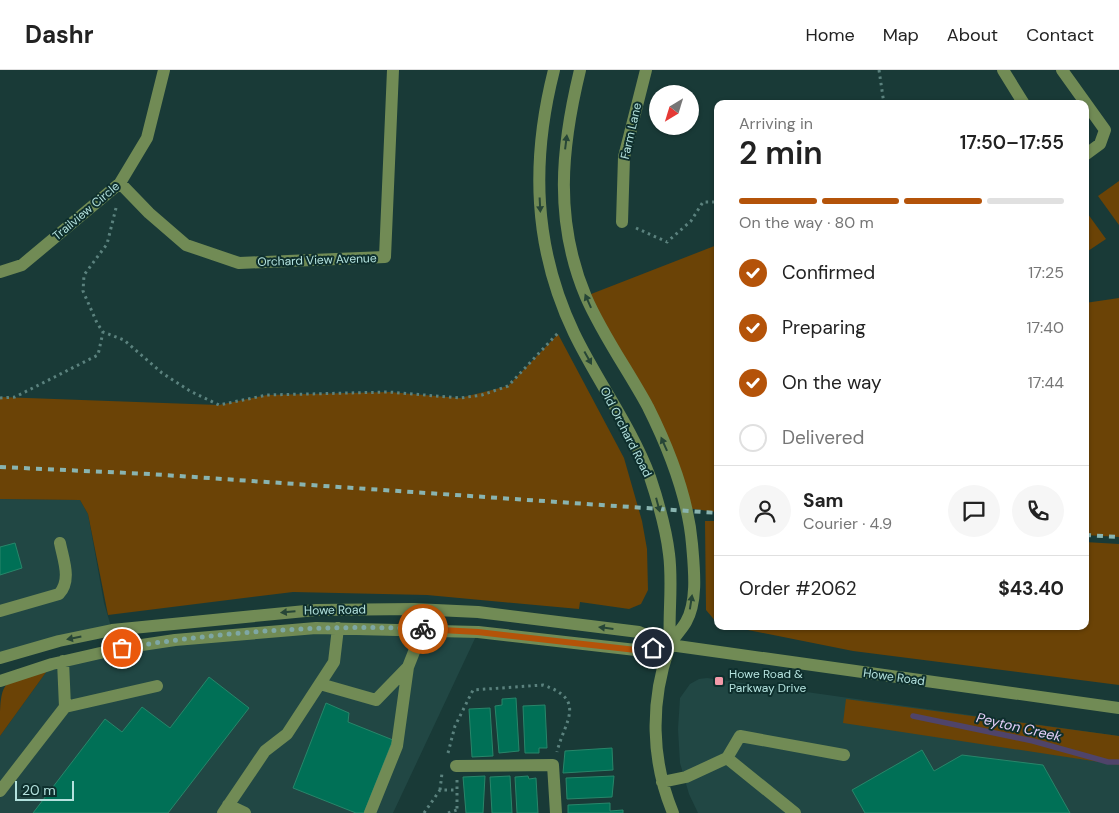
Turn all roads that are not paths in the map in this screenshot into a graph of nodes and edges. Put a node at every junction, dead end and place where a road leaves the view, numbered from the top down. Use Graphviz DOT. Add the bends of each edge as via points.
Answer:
graph roads {
  1 [pos="163,70"];
  2 [pos="393,70"];
  3 [pos="554,70"];
  4 [pos="580,70"];
  5 [pos="646,70"];
  6 [pos="1003,70"];
  7 [pos="1062,70"];
  8 [pos="1022,100"];
  9 [pos="1084,100"];
  10 [pos="1089,107"];
  11 [pos="1089,152"];
  12 [pos="120,183"];
  13 [pos="622,222"];
  14 [pos="0,272"];
  15 [pos="60,543"];
  16 [pos="0,611"];
  17 [pos="338,628"];
  18 [pos="423,629"];
  19 [pos="670,645"];
  20 [pos="0,658"];
  21 [pos="63,661"];
  22 [pos="408,667"];
  23 [pos="0,681"];
  24 [pos="320,684"];
  25 [pos="157,686"];
  26 [pos="65,707"];
  27 [pos="1119,708"];
  28 [pos="844,755"];
  29 [pos="727,758"];
  30 [pos="449,764"];
  31 [pos="662,782"];
  32 [pos="0,791"];
  33 [pos="226,809"];
  34 [pos="245,813"];
  35 [pos="370,813"];
  36 [pos="556,813"];
  37 [pos="672,813"];
  38 [pos="795,813"];
  1 -- 12 [label="street, Trailview Circle" via="147,138"];
  2 -- 12 [label="street, Orchard View Avenue" via="385,258 239,263 186,245"];
  3 -- 19 [label="street, Old Orchard Road, one-way" via="545,104 538,175 541,227 549,264 569,320 635,445 658,504 669,554"];
  19 -- 4 [label="street, one-way" via="687,620 693,587 692,542 684,499 670,459 648,407 601,328 573,259 565,216 563,172 569,116"];
  5 -- 13 [label="street, Farm Lane" via="624,157"];
  6 -- 8 [label="street"];
  7 -- 9 [label="street"];
  10 -- 11 [label="street" via="1106,130 1100,144"];
  12 -- 14 [label="street, Trailview Circle" via="22,265"];
  15 -- 16 [label="street" via="65,588 59,594"];
  17 -- 18 [label="street, Howe Road"];
  17 -- 21 [label="street, Howe Road" via="175,640"];
  17 -- 24 [label="street" via="334,662"];
  18 -- 19 [label="street, Howe Road" via="636,650"];
  18 -- 22 [label="street"];
  19 -- 20 [label="street, Howe Road, one-way" via="638,632 478,612 316,610 112,630"];
  19 -- 27 [label="street, Howe Road"];
  19 -- 31 [label="street" via="659,676 655,712 655,749"];
  21 -- 23 [label="street, Howe Road"];
  21 -- 26 [label="street"];
  22 -- 24 [label="street" via="376,700"];
  22 -- 35 [label="street" via="397,746"];
  24 -- 33 [label="street" via="287,734 265,751"];
  25 -- 26 [label="street"];
  26 -- 32 [label="street"];
  28 -- 29 [label="street" via="740,736"];
  29 -- 31 [label="street" via="686,778"];
  29 -- 38 [label="street"];
  30 -- 36 [label="street" via="554,765"];
  31 -- 37 [label="street"];
  33 -- 34 [label="street"];
}
